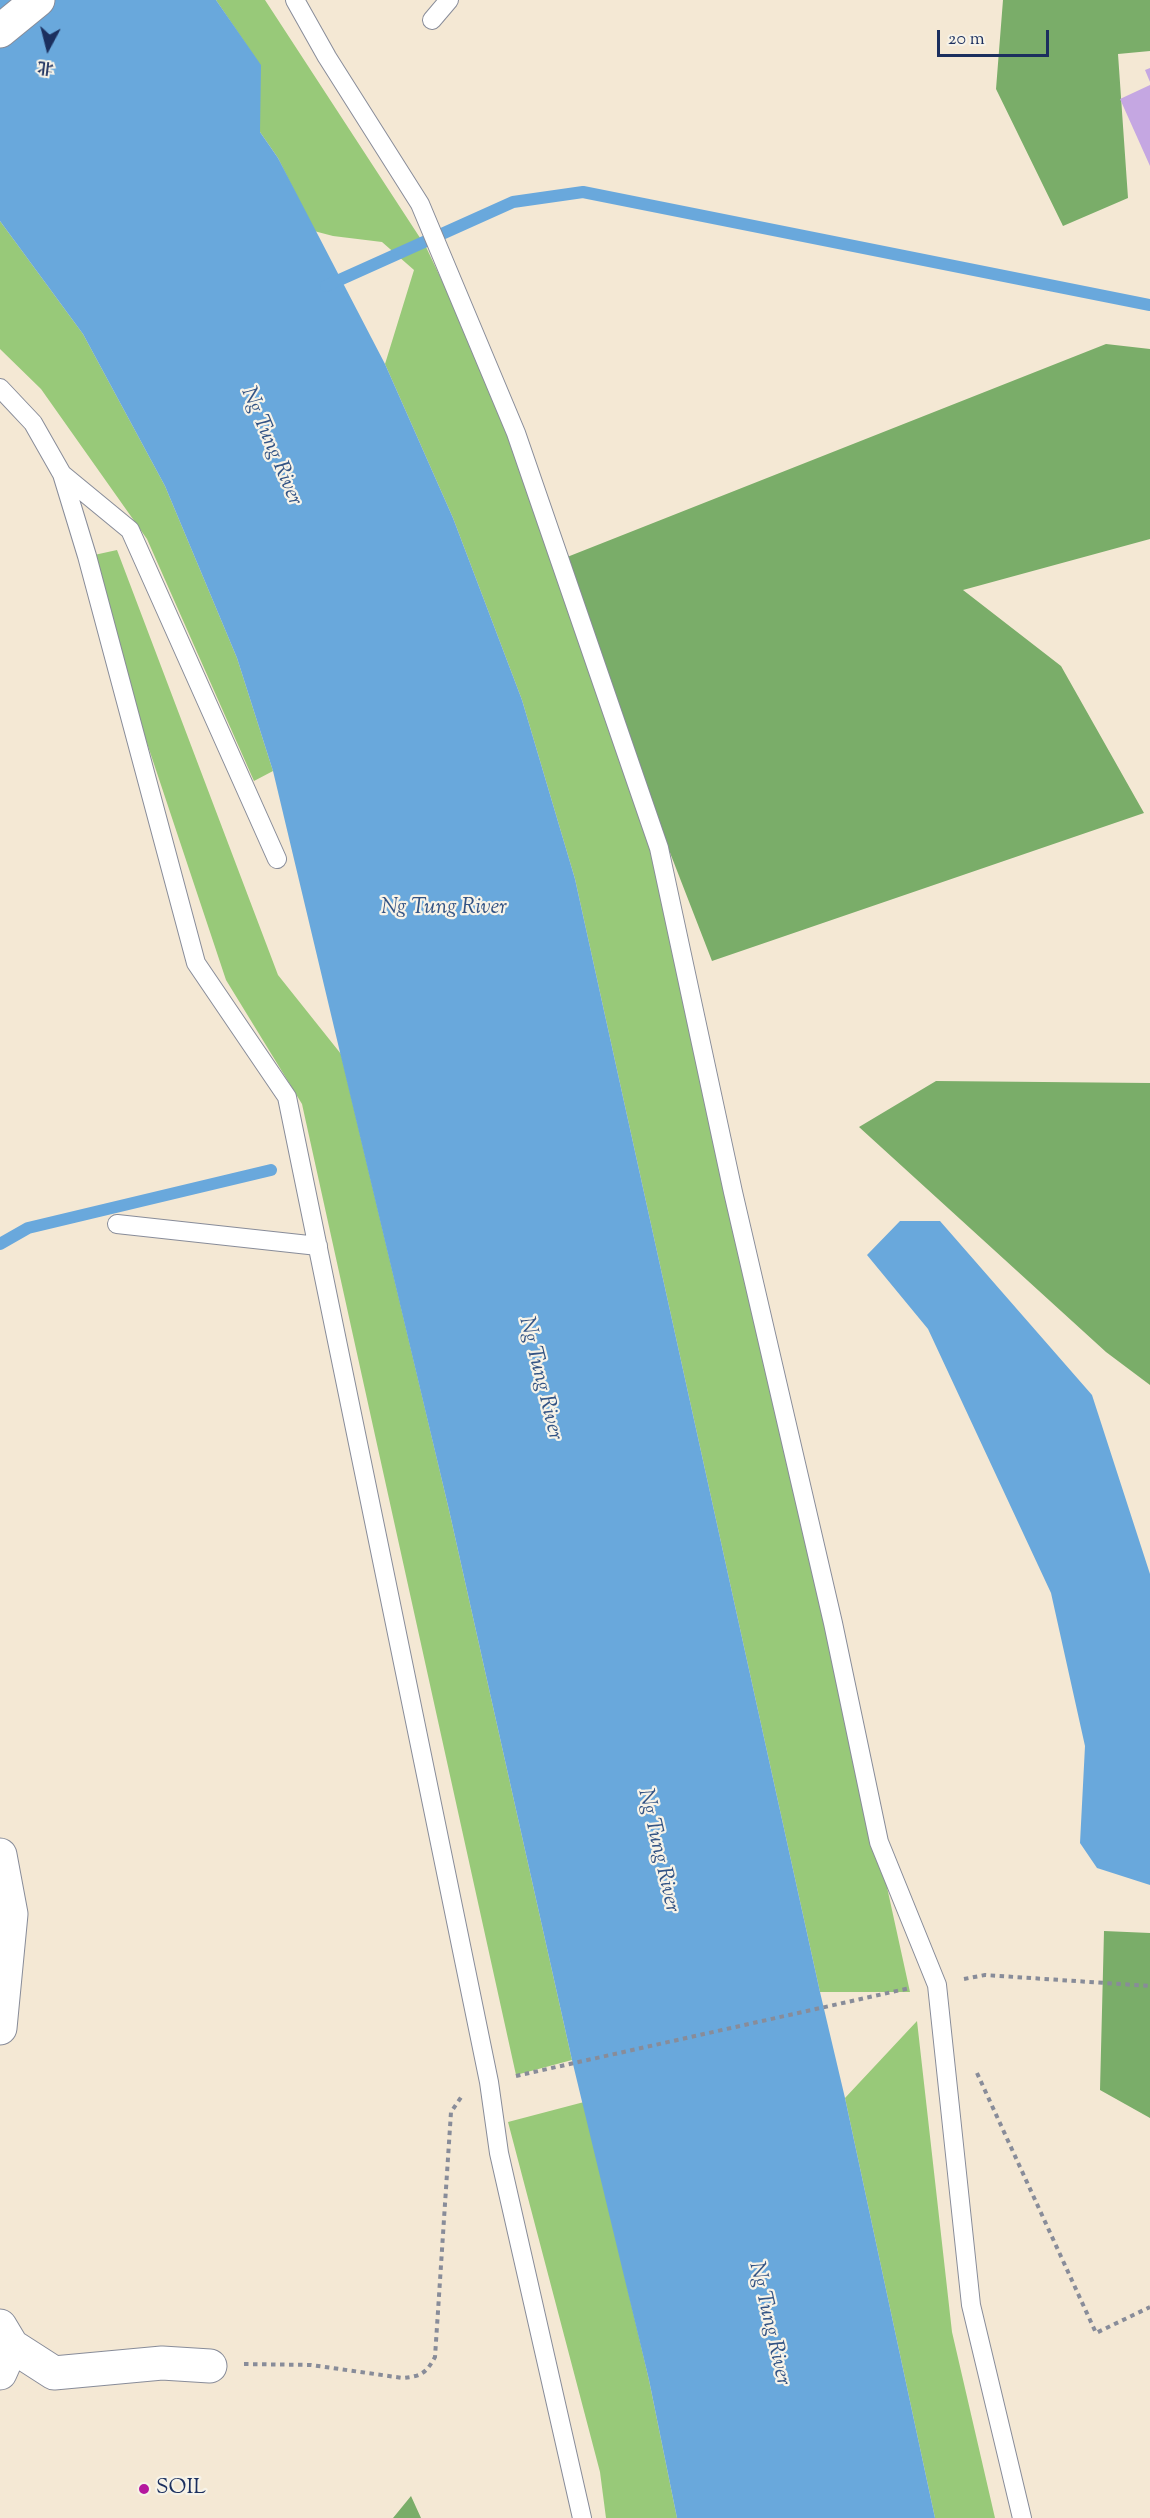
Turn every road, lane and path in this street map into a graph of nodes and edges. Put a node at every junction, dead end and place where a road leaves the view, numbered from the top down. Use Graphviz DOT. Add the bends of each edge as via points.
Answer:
graph roads {
  1 [pos="38,0"];
  2 [pos="295,0"];
  3 [pos="448,0"];
  4 [pos="432,20"];
  5 [pos="0,31"];
  6 [pos="0,388"];
  7 [pos="62,474"];
  8 [pos="277,859"];
  9 [pos="117,1224"];
  10 [pos="318,1246"];
  11 [pos="0,1855"];
  12 [pos="937,1985"];
  13 [pos="1150,1986"];
  14 [pos="902,1989"];
  15 [pos="0,2028"];
  16 [pos="976,2072"];
  17 [pos="508,2078"];
  18 [pos="489,2082"];
  19 [pos="1150,2307"];
  20 [pos="4,2348"];
  21 [pos="210,2366"];
  22 [pos="582,2518"];
  23 [pos="1022,2518"];
  1 -- 5 [label="street"];
  2 -- 12 [label="lane" via="420,204 516,434 659,848 879,1842"];
  3 -- 4 [label="lane"];
  6 -- 7 [label="lane" via="33,423"];
  7 -- 8 [label="lane" via="130,530"];
  7 -- 10 [label="lane" via="196,963 287,1097"];
  9 -- 10 [label="lane"];
  10 -- 18 [label="lane"];
  11 -- 15 [label="street" via="11,1914"];
  12 -- 13 [label="path" via="985,1975"];
  12 -- 23 [label="lane" via="971,2305"];
  14 -- 17 [label="path"];
  16 -- 19 [label="path" via="1096,2333"];
  18 -- 21 [label="path" via="464,2094 451,2112 435,2357 429,2368 418,2377 403,2378 311,2365"];
  18 -- 22 [label="lane" via="499,2153"];
  20 -- 21 [label="street" via="54,2373 162,2363"];
}
